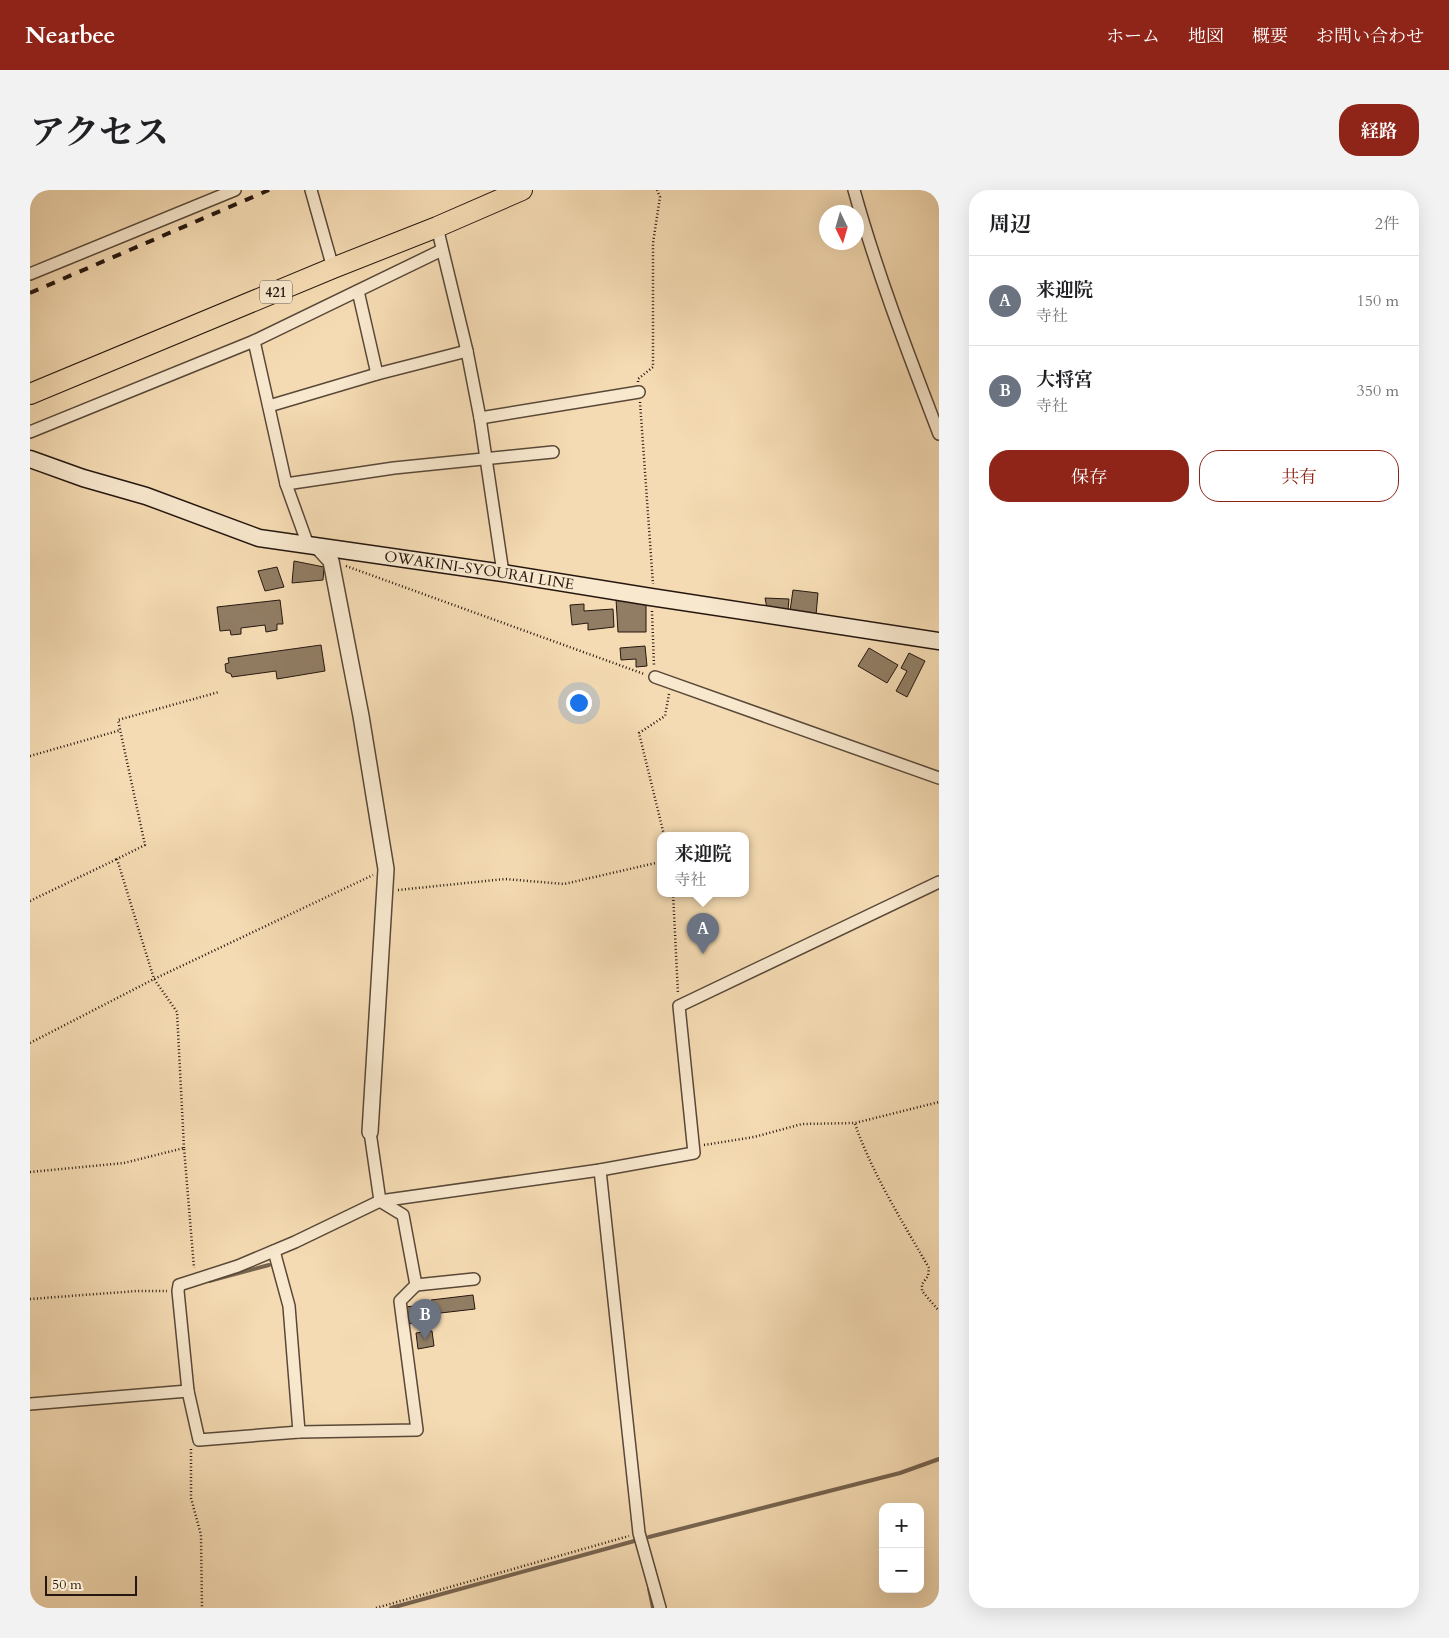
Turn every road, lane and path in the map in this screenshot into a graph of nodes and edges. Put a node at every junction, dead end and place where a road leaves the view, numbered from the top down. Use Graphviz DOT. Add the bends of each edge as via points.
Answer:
graph roads {
  1 [pos="235,190"];
  2 [pos="311,190"];
  3 [pos="522,190"];
  4 [pos="854,190"];
  5 [pos="437,227"];
  6 [pos="442,250"];
  7 [pos="333,268"];
  8 [pos="30,274"];
  9 [pos="358,291"];
  10 [pos="254,341"];
  11 [pos="467,351"];
  12 [pos="377,374"];
  13 [pos="639,392"];
  14 [pos="30,394"];
  15 [pos="269,406"];
  16 [pos="480,418"];
  17 [pos="30,432"];
  18 [pos="939,434"];
  19 [pos="553,452"];
  20 [pos="30,459"];
  21 [pos="487,460"];
  22 [pos="286,484"];
  23 [pos="314,546"];
  24 [pos="331,561"];
  25 [pos="503,573"];
  26 [pos="651,598"];
  27 [pos="939,641"];
  28 [pos="655,678"];
  29 [pos="671,684"];
  30 [pos="219,692"];
  31 [pos="120,730"];
  32 [pos="30,756"];
  33 [pos="939,778"];
  34 [pos="663,832"];
  35 [pos="117,859"];
  36 [pos="657,863"];
  37 [pos="386,869"];
  38 [pos="939,882"];
  39 [pos="384,891"];
  40 [pos="673,897"];
  41 [pos="30,901"];
  42 [pos="154,978"];
  43 [pos="679,1006"];
  44 [pos="30,1043"];
  45 [pos="939,1102"];
  46 [pos="855,1123"];
  47 [pos="370,1132"];
  48 [pos="693,1147"];
  49 [pos="184,1148"];
  50 [pos="600,1170"];
  51 [pos="30,1172"];
  52 [pos="380,1201"];
  53 [pos="274,1251"];
  54 [pos="474,1279"];
  55 [pos="195,1280"];
  56 [pos="416,1285"];
  57 [pos="178,1291"];
  58 [pos="30,1299"];
  59 [pos="939,1311"];
  60 [pos="188,1391"];
  61 [pos="30,1404"];
  62 [pos="299,1432"];
  63 [pos="199,1438"];
  64 [pos="639,1533"];
  65 [pos="202,1608"];
  66 [pos="376,1608"];
  67 [pos="660,1608"];
  1 -- 8 [label="street"];
  2 -- 7 [label="street"];
  3 -- 5 [label="highway, 421"];
  4 -- 18 [label="street" via="898,328"];
  5 -- 6 [label="street"];
  5 -- 7 [label="highway, 421"];
  6 -- 9 [label="street"];
  6 -- 11 [label="street"];
  7 -- 14 [label="highway, 421"];
  9 -- 10 [label="street"];
  9 -- 12 [label="street"];
  10 -- 15 [label="street"];
  10 -- 17 [label="street"];
  11 -- 12 [label="street"];
  11 -- 16 [label="street"];
  12 -- 15 [label="street"];
  13 -- 16 [label="street"];
  15 -- 22 [label="street"];
  16 -- 21 [label="street"];
  19 -- 21 [label="street"];
  20 -- 23 [label="main road, OWAKINI-SYOURAI LINE" via="146,496 259,538"];
  21 -- 22 [label="street" via="394,468"];
  21 -- 25 [label="street"];
  22 -- 23 [label="street"];
  23 -- 24 [label="street"];
  23 -- 25 [label="main road, OWAKINI-SYOURAI LINE"];
  24 -- 28 [label="path"];
  24 -- 37 [label="street"];
  25 -- 26 [label="main road, OWAKINI-SYOURAI LINE"];
  26 -- 27 [label="main road, OWAKINI-SYOURAI LINE"];
  26 -- 28 [label="path"];
  28 -- 29 [label="street"];
  29 -- 33 [label="street"];
  29 -- 34 [label="path" via="665,716 639,733"];
  30 -- 31 [label="path" via="118,720"];
  31 -- 32 [label="path"];
  31 -- 35 [label="path" via="145,845"];
  35 -- 41 [label="path"];
  35 -- 42 [label="path"];
  36 -- 39 [label="path" via="564,884 505,879"];
  37 -- 39 [label="street"];
  37 -- 42 [label="path"];
  38 -- 43 [label="street"];
  39 -- 47 [label="street"];
  40 -- 43 [label="path"];
  42 -- 44 [label="path"];
  42 -- 49 [label="path" via="177,1012"];
  43 -- 48 [label="street"];
  45 -- 46 [label="path"];
  46 -- 48 [label="path" via="802,1124 754,1137"];
  46 -- 59 [label="path" via="893,1206 929,1268 922,1291"];
  47 -- 52 [label="street"];
  48 -- 50 [label="street" via="694,1153"];
  49 -- 51 [label="path" via="124,1163"];
  49 -- 55 [label="path"];
  50 -- 52 [label="street"];
  50 -- 64 [label="street"];
  52 -- 53 [label="street"];
  52 -- 56 [label="street" via="403,1215"];
  53 -- 55 [label="street"];
  53 -- 62 [label="street" via="289,1306"];
  54 -- 56 [label="street"];
  55 -- 57 [label="street" via="180,1284"];
  56 -- 62 [label="street" via="400,1302 417,1430"];
  57 -- 58 [label="path"];
  57 -- 60 [label="street"];
  60 -- 61 [label="street"];
  60 -- 63 [label="street"];
  62 -- 63 [label="street"];
  63 -- 65 [label="path" via="191,1449 191,1498 201,1535"];
  64 -- 66 [label="path"];
  64 -- 67 [label="street"];
}
